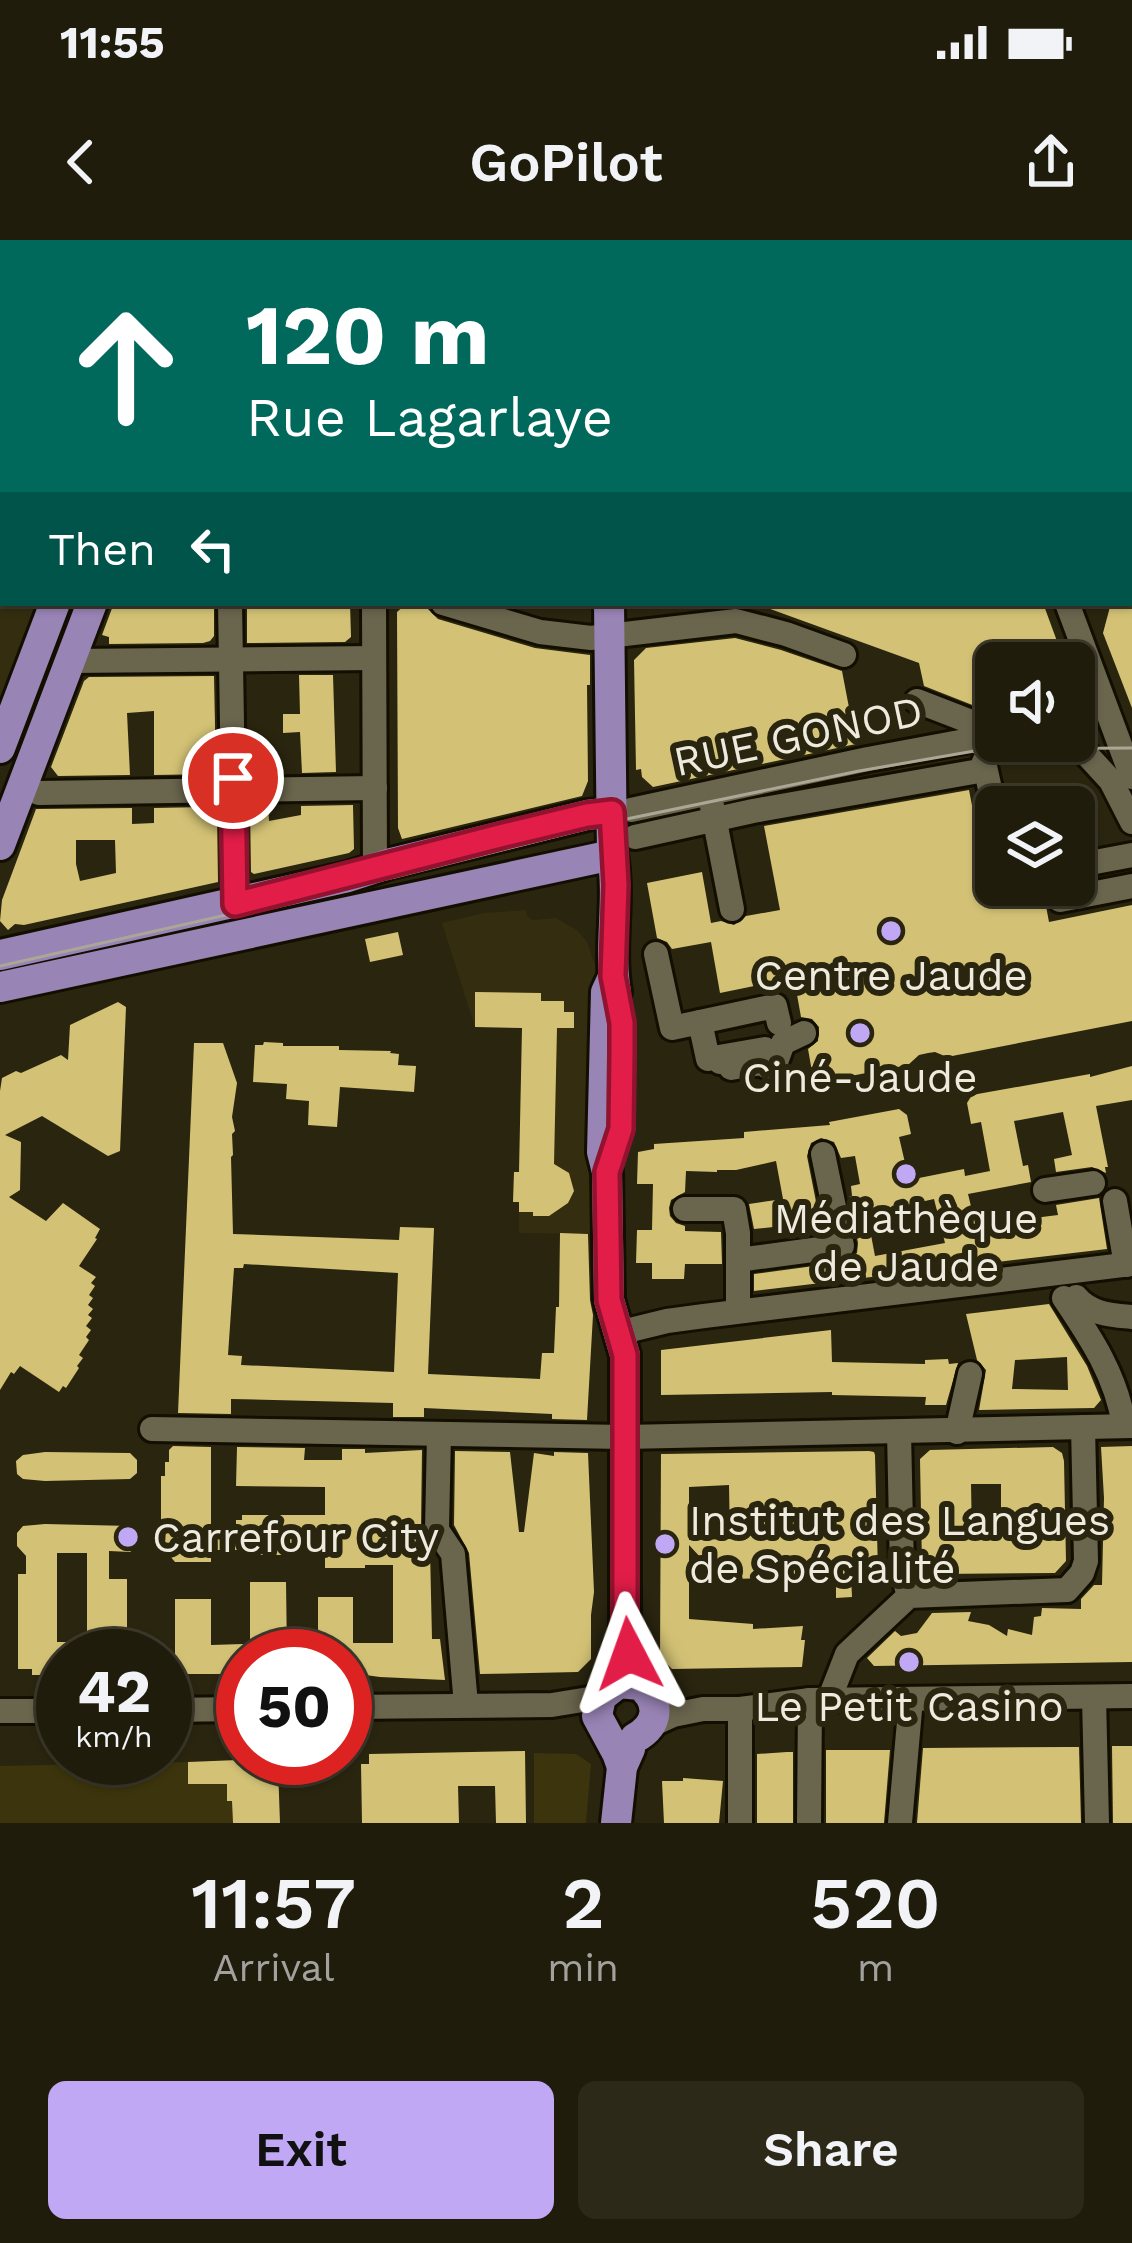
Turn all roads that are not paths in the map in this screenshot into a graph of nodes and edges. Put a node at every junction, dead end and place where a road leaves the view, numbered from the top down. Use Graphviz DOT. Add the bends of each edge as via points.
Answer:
graph roads {
  1 [pos="54,606"];
  2 [pos="72,606"];
  3 [pos="91,606"];
  4 [pos="230,606"];
  5 [pos="374,606"];
  6 [pos="453,606"];
  7 [pos="609,606"];
  8 [pos="1068,606"];
  9 [pos="610,636"];
  10 [pos="844,655"];
  11 [pos="374,658"];
  12 [pos="231,659"];
  13 [pos="70,661"];
  14 [pos="917,701"];
  15 [pos="975,723"];
  16 [pos="1124,734"];
  17 [pos="0,748"];
  18 [pos="975,752"];
  19 [pos="975,753"];
  20 [pos="1094,762"];
  21 [pos="1132,777"];
  22 [pos="22,787"];
  23 [pos="375,788"];
  24 [pos="233,790"];
  25 [pos="709,793"];
  26 [pos="621,811"];
  27 [pos="715,819"];
  28 [pos="1132,822"];
  29 [pos="0,845"];
  30 [pos="624,846"];
  31 [pos="1132,855"];
  32 [pos="1095,862"];
  33 [pos="375,868"];
  34 [pos="1132,886"];
  35 [pos="1095,893"];
  36 [pos="235,904"];
  37 [pos="732,909"];
  38 [pos="656,954"];
  39 [pos="0,955"];
  40 [pos="0,987"];
  41 [pos="700,1022"];
  42 [pos="823,1154"];
  43 [pos="1093,1183"];
  44 [pos="1045,1190"];
  45 [pos="1115,1201"];
  46 [pos="685,1209"];
  47 [pos="738,1260"];
  48 [pos="1129,1265"];
  49 [pos="738,1302"];
  50 [pos="1132,1317"];
  51 [pos="618,1334"];
  52 [pos="970,1374"];
  53 [pos="1128,1426"];
  54 [pos="1083,1427"];
  55 [pos="152,1430"];
  56 [pos="899,1432"];
  57 [pos="957,1432"];
  58 [pos="439,1435"];
  59 [pos="626,1437"];
  60 [pos="908,1596"];
  61 [pos="625,1689"];
  62 [pos="1132,1696"];
  63 [pos="1094,1697"];
  64 [pos="911,1699"];
  65 [pos="819,1700"];
  66 [pos="466,1705"];
  67 [pos="552,1705"];
  68 [pos="372,1707"];
  69 [pos="703,1708"];
  70 [pos="740,1709"];
  71 [pos="0,1711"];
  72 [pos="36,1711"];
  73 [pos="632,1738"];
  74 [pos="616,1823"];
  75 [pos="740,1823"];
  76 [pos="809,1823"];
  77 [pos="900,1823"];
  78 [pos="1097,1823"];
  1 -- 17 [label="main road"];
  2 -- 22 [label="main road" via="24,743"];
  3 -- 13 [label="main road"];
  4 -- 12 [label="street"];
  5 -- 11 [label="street"];
  6 -- 9 [label="street" via="539,632"];
  7 -- 9 [label="main road"];
  8 -- 16 [label="street"];
  9 -- 10 [label="street" via="736,622"];
  9 -- 26 [label="main road"];
  11 -- 12 [label="street"];
  11 -- 23 [label="street"];
  12 -- 13 [label="street"];
  12 -- 24 [label="street"];
  13 -- 22 [label="main road"];
  14 -- 15 [label="street, RUE GONOD"];
  16 -- 21 [label="street"];
  18 -- 25 [label="street, RUE GONOD"];
  19 -- 27 [label="street, RUE GONOD"];
  20 -- 28 [label="street"];
  22 -- 24 [label="street"];
  22 -- 29 [label="main road"];
  23 -- 24 [label="street"];
  23 -- 33 [label="street"];
  24 -- 36 [label="street"];
  25 -- 26 [label="street, RUE GONOD"];
  25 -- 27 [label="street"];
  26 -- 30 [label="main road"];
  26 -- 33 [label="main road"];
  27 -- 30 [label="street, RUE GONOD"];
  27 -- 37 [label="street"];
  30 -- 40 [label="main road"];
  30 -- 51 [label="main road" via="613,976 622,1023 621,1129 607,1172 609,1300"];
  31 -- 32 [label="street"];
  33 -- 36 [label="main road"];
  34 -- 35 [label="street"];
  36 -- 39 [label="main road"];
  38 -- 41 [label="street" via="672,1028"];
  41 -- 41 [label="street" via="709,1059 720,1065 778,1036"];
  42 -- 47 [label="street" via="842,1246"];
  43 -- 44 [label="street"];
  45 -- 48 [label="street"];
  46 -- 47 [label="street" via="734,1209"];
  47 -- 49 [label="street"];
  48 -- 51 [label="street" via="704,1316"];
  50 -- 53 [label="street" via="1070,1298"];
  51 -- 59 [label="main road"];
  52 -- 57 [label="street"];
  53 -- 54 [label="street"];
  54 -- 57 [label="street"];
  54 -- 60 [label="street" via="1086,1561 1067,1590"];
  55 -- 58 [label="street"];
  56 -- 57 [label="street"];
  56 -- 59 [label="street"];
  56 -- 60 [label="street"];
  58 -- 59 [label="street"];
  58 -- 66 [label="street" via="436,1530 453,1554"];
  59 -- 61 [label="main road"];
  60 -- 65 [label="street" via="847,1654"];
  61 -- 67 [label="street"];
  61 -- 69 [label="street"];
  61 -- 73 [label="main road" via="651,1695 655,1710"];
  61 -- 73 [label="main road" via="597,1716"];
  62 -- 63 [label="street"];
  63 -- 64 [label="street"];
  63 -- 78 [label="street"];
  64 -- 65 [label="street"];
  64 -- 77 [label="street"];
  65 -- 70 [label="street"];
  65 -- 76 [label="street"];
  66 -- 67 [label="street"];
  66 -- 68 [label="street"];
  67 -- 73 [label="street"];
  69 -- 70 [label="street"];
  69 -- 73 [label="street"];
  70 -- 75 [label="street"];
  71 -- 72 [label="street"];
  73 -- 74 [label="main road"];
}
